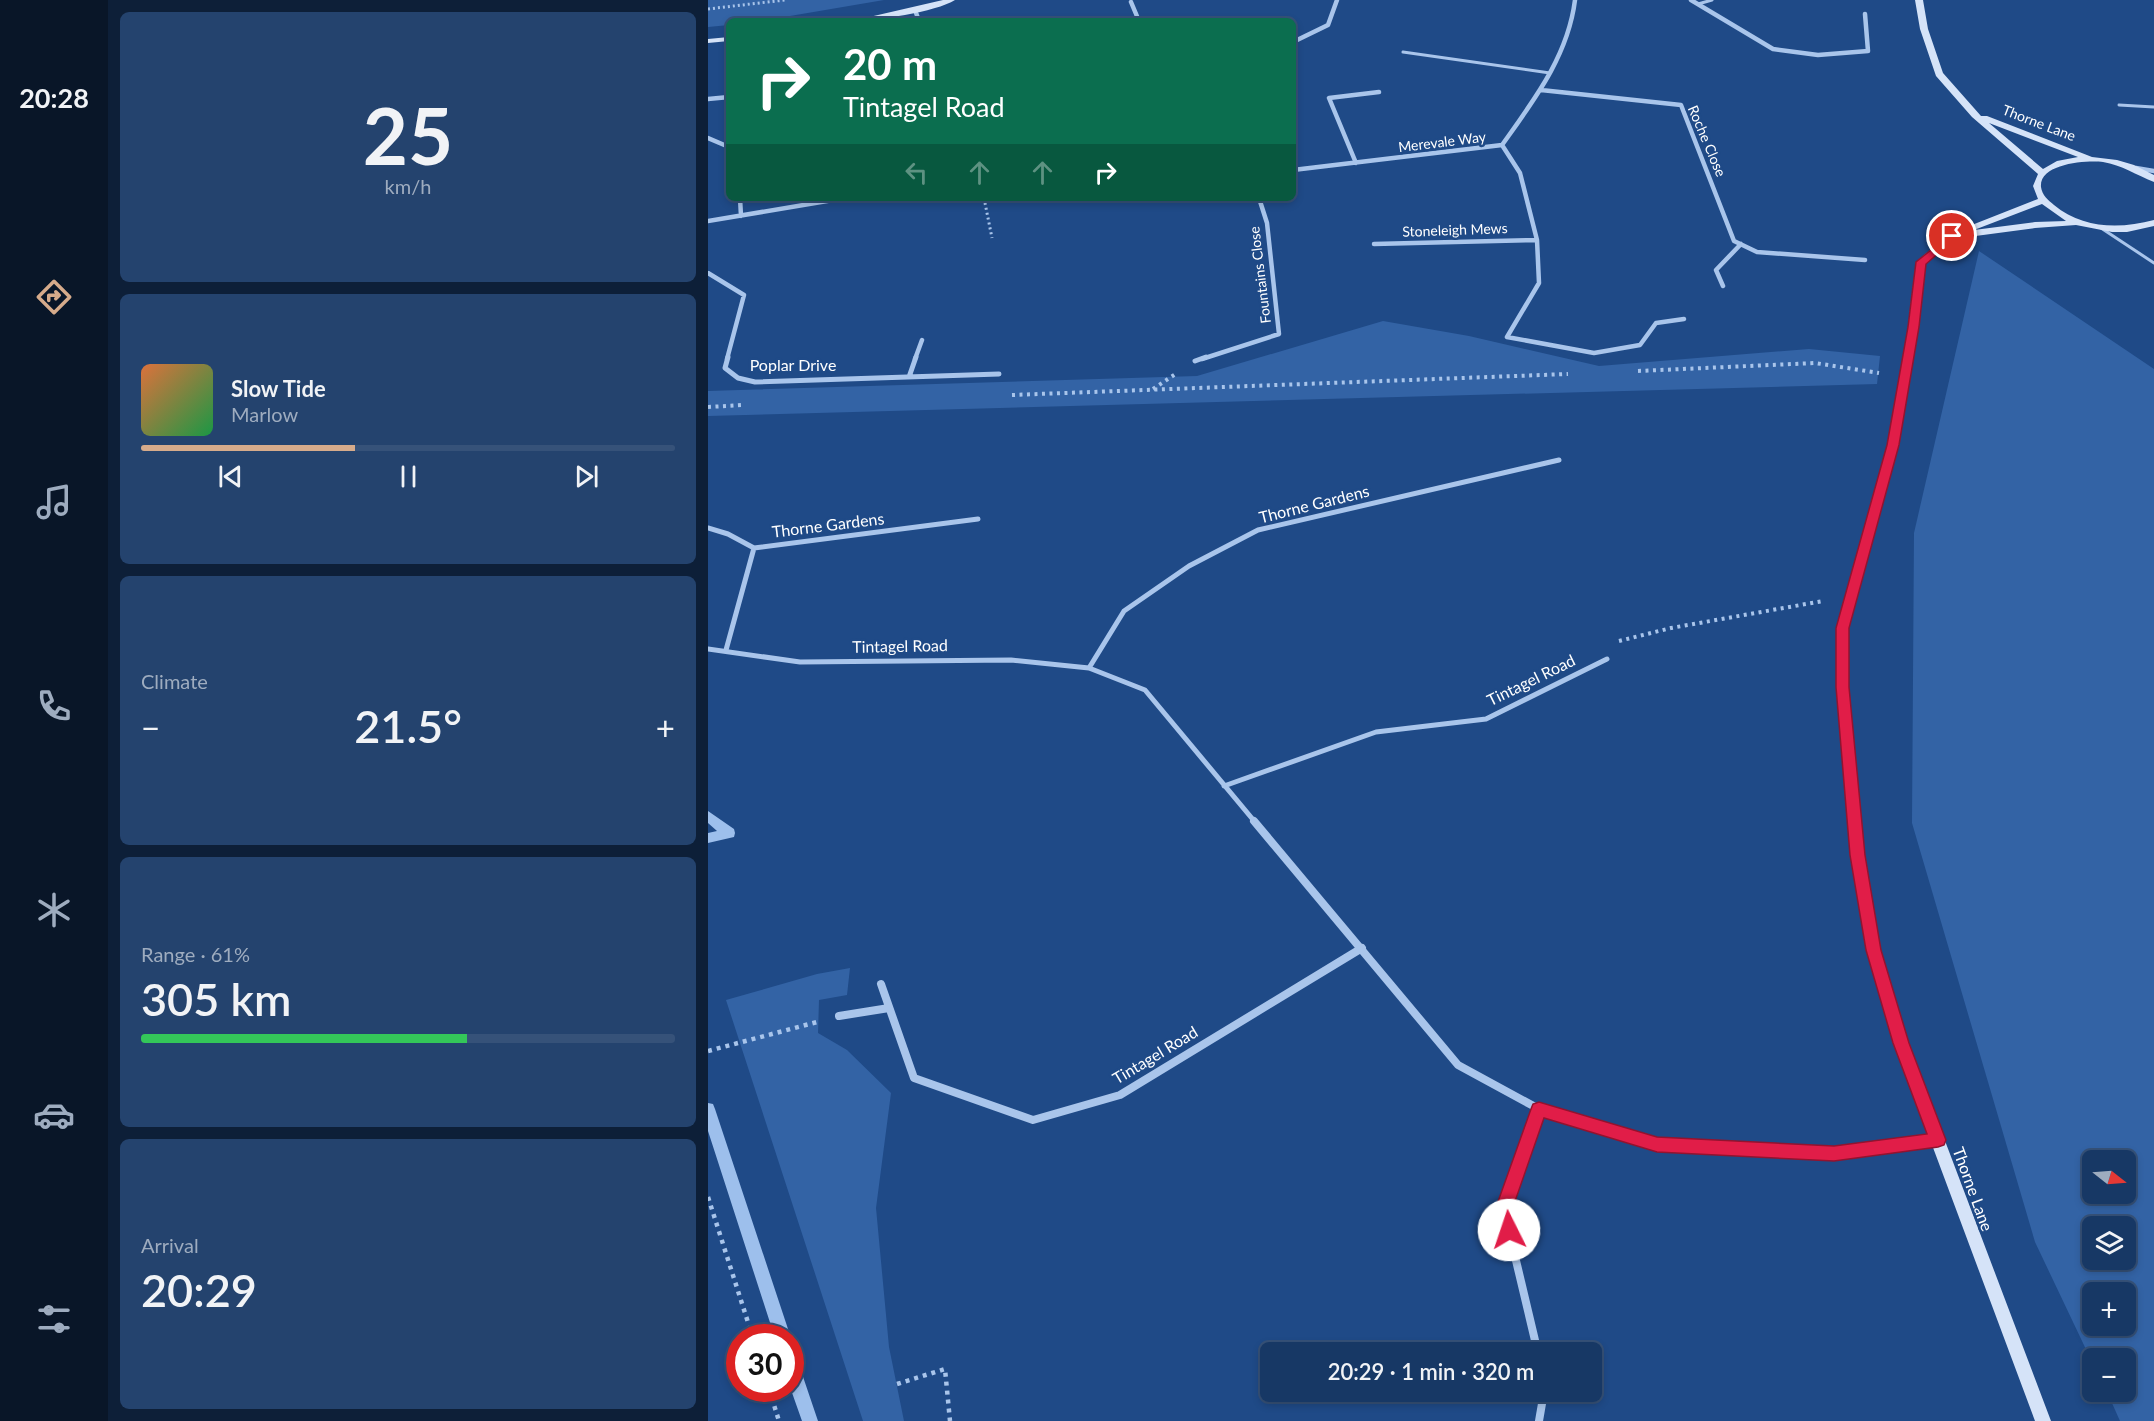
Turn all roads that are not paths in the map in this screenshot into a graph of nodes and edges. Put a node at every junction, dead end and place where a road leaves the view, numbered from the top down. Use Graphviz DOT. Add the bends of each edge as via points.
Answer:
graph roads {
  1 [pos="951,0"];
  2 [pos="1336,0"];
  3 [pos="1575,0"];
  4 [pos="1691,0"];
  5 [pos="1712,0"];
  6 [pos="1919,0"];
  7 [pos="1131,2"];
  8 [pos="1698,4"];
  9 [pos="915,10"];
  10 [pos="1865,14"];
  11 [pos="872,18"];
  12 [pos="918,18"];
  13 [pos="1138,18"];
  14 [pos="726,39"];
  15 [pos="708,41"];
  16 [pos="1296,41"];
  17 [pos="1403,52"];
  18 [pos="1550,73"];
  19 [pos="1541,90"];
  20 [pos="1379,92"];
  21 [pos="726,97"];
  22 [pos="708,99"];
  23 [pos="2119,105"];
  24 [pos="2154,107"];
  25 [pos="1975,115"];
  26 [pos="708,138"];
  27 [pos="1502,145"];
  28 [pos="726,146"];
  29 [pos="2093,160"];
  30 [pos="1356,163"];
  31 [pos="2130,166"];
  32 [pos="1296,170"];
  33 [pos="2154,171"];
  34 [pos="2042,173"];
  35 [pos="2154,179"];
  36 [pos="2043,200"];
  37 [pos="740,201"];
  38 [pos="828,201"];
  39 [pos="1260,201"];
  40 [pos="741,216"];
  41 [pos="708,221"];
  42 [pos="2078,222"];
  43 [pos="2154,223"];
  44 [pos="2101,228"];
  45 [pos="1952,236"];
  46 [pos="1537,240"];
  47 [pos="1374,244"];
  48 [pos="1741,244"];
  49 [pos="1865,260"];
  50 [pos="2154,263"];
  51 [pos="708,273"];
  52 [pos="1723,286"];
  53 [pos="1684,319"];
  54 [pos="922,340"];
  55 [pos="1195,361"];
  56 [pos="999,374"];
  57 [pos="909,377"];
  58 [pos="1559,460"];
  59 [pos="978,519"];
  60 [pos="708,528"];
  61 [pos="754,548"];
  62 [pos="708,649"];
  63 [pos="726,650"];
  64 [pos="1606,659"];
  65 [pos="1089,668"];
  66 [pos="1224,786"];
  67 [pos="1362,948"];
  68 [pos="881,984"];
  69 [pos="889,1008"];
  70 [pos="839,1016"];
  71 [pos="1539,1109"];
  72 [pos="1938,1140"];
  73 [pos="1535,1342"];
  74 [pos="1542,1402"];
  75 [pos="1539,1421"];
  76 [pos="2043,1421"];
  1 -- 9 [label="street"];
  2 -- 16 [label="street" via="1328,25"];
  3 -- 18 [label="street, Merevale Way" via="1574,21"];
  4 -- 8 [label="street"];
  5 -- 8 [label="lane"];
  6 -- 25 [label="street, Thorne Lane" via="1924,29 1940,74"];
  7 -- 13 [label="street"];
  8 -- 10 [label="street" via="1773,50 1818,56 1868,51"];
  9 -- 11 [label="street"];
  9 -- 12 [label="street"];
  14 -- 15 [label="street"];
  17 -- 18 [label="lane"];
  18 -- 19 [label="street, Merevale Way"];
  19 -- 27 [label="street, Merevale Way"];
  19 -- 48 [label="street, Roche Close" via="1682,105 1734,241"];
  20 -- 30 [label="street" via="1329,98"];
  21 -- 22 [label="street"];
  23 -- 24 [label="lane"];
  25 -- 29 [label="street, Thorne Lane"];
  25 -- 34 [label="street, Thorne Lane"];
  26 -- 28 [label="street"];
  27 -- 30 [label="street, Merevale Way"];
  27 -- 46 [label="street, Stoneleigh Mews" via="1520,173"];
  29 -- 31 [label="street"];
  29 -- 34 [label="street" via="2054,165"];
  30 -- 32 [label="street, Merevale Way"];
  31 -- 33 [label="street"];
  31 -- 35 [label="street"];
  34 -- 36 [label="street" via="2037,191"];
  36 -- 42 [label="street"];
  36 -- 45 [label="street, Thorne Lane"];
  37 -- 40 [label="street"];
  38 -- 40 [label="street"];
  39 -- 55 [label="street, Fountains Close" via="1267,223 1279,334"];
  40 -- 41 [label="street"];
  42 -- 44 [label="street"];
  42 -- 45 [label="street"];
  43 -- 44 [label="street" via="2124,229"];
  44 -- 50 [label="lane"];
  45 -- 72 [label="street, Thorne Lane" via="1921,262 1893,445 1843,628 1842,687 1859,865 1873,950 1901,1043"];
  46 -- 47 [label="street, Stoneleigh Mews"];
  46 -- 53 [label="street, Stoneleigh Mews" via="1539,283 1507,337 1594,353 1640,345 1656,323"];
  48 -- 49 [label="street" via="1757,252"];
  48 -- 52 [label="street" via="1716,270"];
  51 -- 57 [label="street, Poplar Drive" via="744,295 725,368 738,378 755,382"];
  54 -- 57 [label="street"];
  56 -- 57 [label="street, Poplar Drive"];
  58 -- 65 [label="street, Thorne Gardens" via="1258,530 1189,566 1124,612"];
  59 -- 61 [label="street, Thorne Gardens"];
  60 -- 61 [label="street, Thorne Gardens"];
  61 -- 63 [label="street, Thorne Gardens"];
  62 -- 63 [label="street, Tintagel Road"];
  63 -- 65 [label="street, Tintagel Road" via="800,662 1011,660"];
  64 -- 66 [label="street, Tintagel Road" via="1486,718 1376,732"];
  65 -- 66 [label="street, Tintagel Road" via="1145,690"];
  66 -- 67 [label="street, Tintagel Road"];
  67 -- 69 [label="street, Tintagel Road" via="1120,1095 1033,1120 914,1077"];
  67 -- 71 [label="street, Tintagel Road" via="1458,1065"];
  68 -- 69 [label="street, Tintagel Road"];
  69 -- 70 [label="street"];
  71 -- 72 [label="street, Tintagel Road" via="1657,1145 1834,1153"];
  71 -- 73 [label="street" via="1504,1210"];
  72 -- 76 [label="street, Thorne Lane"];
  74 -- 75 [label="street"];
}
